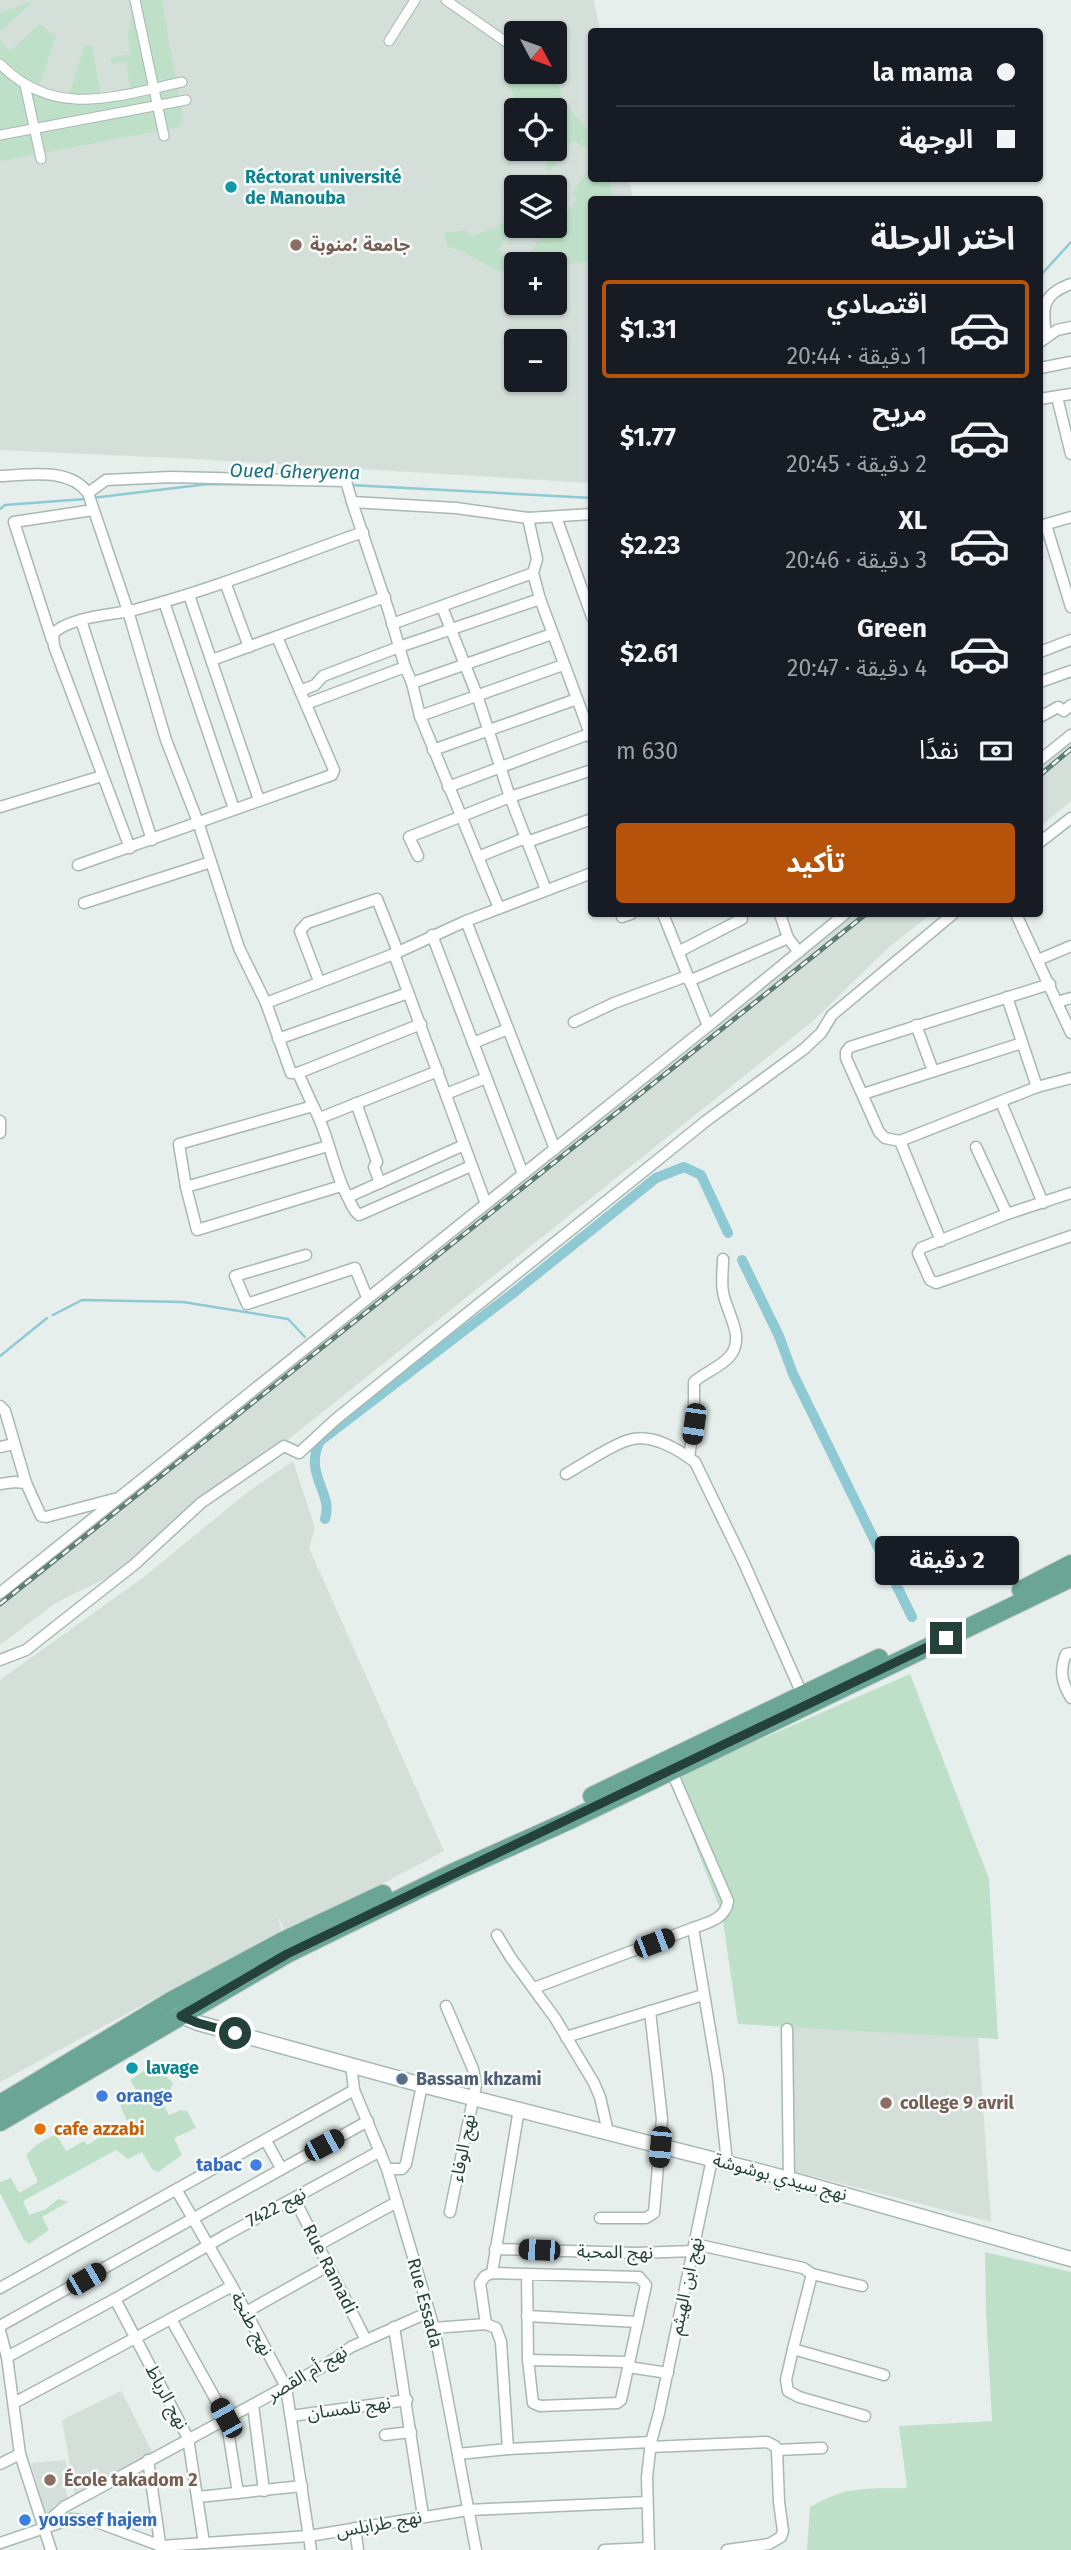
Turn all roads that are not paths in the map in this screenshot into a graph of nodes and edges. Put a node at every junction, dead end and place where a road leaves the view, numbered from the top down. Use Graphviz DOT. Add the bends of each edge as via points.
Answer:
graph roads {
  1 [pos="135,0"];
  2 [pos="415,0"];
  3 [pos="446,0"];
  4 [pos="389,41"];
  5 [pos="504,41"];
  6 [pos="0,64"];
  7 [pos="183,82"];
  8 [pos="25,85"];
  9 [pos="153,88"];
  10 [pos="186,100"];
  11 [pos="156,105"];
  12 [pos="33,129"];
  13 [pos="0,135"];
  14 [pos="164,136"];
  15 [pos="41,159"];
  16 [pos="1071,284"];
  17 [pos="1071,327"];
  18 [pos="1043,340"];
  19 [pos="1071,362"];
  20 [pos="1043,367"];
  21 [pos="1071,394"];
  22 [pos="1057,397"];
  23 [pos="1043,399"];
  24 [pos="1071,454"];
  25 [pos="0,476"];
  26 [pos="90,502"];
  27 [pos="352,502"];
  28 [pos="588,514"];
  29 [pos="556,517"];
  30 [pos="1071,517"];
  31 [pos="528,518"];
  32 [pos="1043,525"];
  33 [pos="1043,531"];
  34 [pos="363,532"];
  35 [pos="533,573"];
  36 [pos="225,582"];
  37 [pos="189,595"];
  38 [pos="384,597"];
  39 [pos="540,598"];
  40 [pos="164,602"];
  41 [pos="588,606"];
  42 [pos="442,607"];
  43 [pos="1071,607"];
  44 [pos="128,611"];
  45 [pos="82,620"];
  46 [pos="392,624"];
  47 [pos="451,629"];
  48 [pos="552,634"];
  49 [pos="277,637"];
  50 [pos="52,640"];
  51 [pos="1071,640"];
  52 [pos="249,647"];
  53 [pos="399,647"];
  54 [pos="1043,651"];
  55 [pos="212,660"];
  56 [pos="563,665"];
  57 [pos="464,666"];
  58 [pos="405,667"];
  59 [pos="1071,671"];
  60 [pos="1043,681"];
  61 [pos="412,682"];
  62 [pos="300,691"];
  63 [pos="477,695"];
  64 [pos="577,699"];
  65 [pos="306,704"];
  66 [pos="1071,705"];
  67 [pos="1043,715"];
  68 [pos="420,716"];
  69 [pos="588,731"];
  70 [pos="488,732"];
  71 [pos="1071,735"];
  72 [pos="588,738"];
  73 [pos="433,750"];
  74 [pos="1044,757"];
  75 [pos="500,766"];
  76 [pos="588,772"];
  77 [pos="103,776"];
  78 [pos="449,787"];
  79 [pos="510,797"];
  80 [pos="259,800"];
  81 [pos="0,807"];
  82 [pos="234,809"];
  83 [pos="461,816"];
  84 [pos="1071,818"];
  85 [pos="588,820"];
  86 [pos="198,822"];
  87 [pos="152,840"];
  88 [pos="526,840"];
  89 [pos="1043,840"];
  90 [pos="130,848"];
  91 [pos="418,856"];
  92 [pos="478,857"];
  93 [pos="211,862"];
  94 [pos="78,865"];
  95 [pos="588,874"];
  96 [pos="546,890"];
  97 [pos="84,903"];
  98 [pos="499,908"];
  99 [pos="664,917"];
  100 [pos="781,917"];
  101 [pos="841,917"];
  102 [pos="949,917"];
  103 [pos="1017,917"];
  104 [pos="742,919"];
  105 [pos="466,921"];
  106 [pos="432,936"];
  107 [pos="788,938"];
  108 [pos="1071,946"];
  109 [pos="678,952"];
  110 [pos="799,952"];
  111 [pos="396,953"];
  112 [pos="1038,960"];
  113 [pos="688,978"];
  114 [pos="319,981"];
  115 [pos="1050,984"];
  116 [pos="408,993"];
  117 [pos="1007,997"];
  118 [pos="1071,998"];
  119 [pos="1057,1002"];
  120 [pos="266,1003"];
  121 [pos="574,1022"];
  122 [pos="421,1024"];
  123 [pos="916,1025"];
  124 [pos="709,1026"];
  125 [pos="509,1029"];
  126 [pos="1071,1033"];
  127 [pos="278,1039"];
  128 [pos="1022,1043"];
  129 [pos="473,1044"];
  130 [pos="438,1071"];
  131 [pos="933,1071"];
  132 [pos="298,1073"];
  133 [pos="486,1078"];
  134 [pos="1071,1078"];
  135 [pos="1037,1087"];
  136 [pos="446,1094"];
  137 [pos="863,1094"];
  138 [pos="1001,1102"];
  139 [pos="356,1103"];
  140 [pos="313,1106"];
  141 [pos="320,1118"];
  142 [pos="0,1121"];
  143 [pos="0,1133"];
  144 [pos="900,1141"];
  145 [pos="464,1145"];
  146 [pos="328,1146"];
  147 [pos="976,1147"];
  148 [pos="555,1149"];
  149 [pos="471,1166"];
  150 [pos="523,1174"];
  151 [pos="380,1183"];
  152 [pos="341,1186"];
  153 [pos="186,1187"];
  154 [pos="1071,1193"];
  155 [pos="348,1197"];
  156 [pos="1044,1203"];
  157 [pos="486,1204"];
  158 [pos="1007,1214"];
  159 [pos="1071,1236"];
  160 [pos="941,1241"];
  161 [pos="306,1255"];
  162 [pos="723,1259"];
  163 [pos="367,1297"];
  164 [pos="0,1406"];
  165 [pos="14,1444"];
  166 [pos="0,1447"];
  167 [pos="689,1457"];
  168 [pos="566,1474"];
  169 [pos="26,1483"];
  170 [pos="0,1484"];
  171 [pos="120,1497"];
  172 [pos="1071,1564"];
  173 [pos="1071,1578"];
  174 [pos="0,1593"];
  175 [pos="1071,1653"];
  176 [pos="0,1660"];
  177 [pos="802,1694"];
  178 [pos="1071,1698"];
  179 [pos="671,1770"];
  180 [pos="634,1781"];
  181 [pos="693,1928"];
  182 [pos="497,1935"];
  183 [pos="534,1988"];
  184 [pos="703,1995"];
  185 [pos="446,2006"];
  186 [pos="176,2008"];
  187 [pos="650,2011"];
  188 [pos="787,2029"];
  189 [pos="566,2037"];
  190 [pos="351,2064"];
  191 [pos="422,2085"];
  192 [pos="354,2090"];
  193 [pos="472,2098"];
  194 [pos="0,2104"];
  195 [pos="519,2109"];
  196 [pos="368,2121"];
  197 [pos="0,2122"];
  198 [pos="608,2132"];
  199 [pos="265,2141"];
  200 [pos="660,2147"];
  201 [pos="380,2151"];
  202 [pos="712,2159"];
  203 [pos="727,2163"];
  204 [pos="281,2168"];
  205 [pos="387,2169"];
  206 [pos="789,2179"];
  207 [pos="177,2191"];
  208 [pos="294,2198"];
  209 [pos="397,2202"];
  210 [pos="450,2212"];
  211 [pos="192,2217"];
  212 [pos="600,2218"];
  213 [pos="209,2245"];
  214 [pos="318,2245"];
  215 [pos="694,2248"];
  216 [pos="495,2249"];
  217 [pos="1071,2259"];
  218 [pos="328,2266"];
  219 [pos="492,2273"];
  220 [pos="527,2274"];
  221 [pos="812,2274"];
  222 [pos="232,2286"];
  223 [pos="862,2286"];
  224 [pos="0,2288"];
  225 [pos="115,2299"];
  226 [pos="246,2312"];
  227 [pos="429,2312"];
  228 [pos="527,2316"];
  229 [pos="171,2319"];
  230 [pos="638,2322"];
  231 [pos="486,2324"];
  232 [pos="394,2327"];
  233 [pos="0,2328"];
  234 [pos="434,2328"];
  235 [pos="136,2338"];
  236 [pos="366,2340"];
  237 [pos="793,2349"];
  238 [pos="7,2357"];
  239 [pos="528,2360"];
  240 [pos="628,2364"];
  241 [pos="668,2373"];
  242 [pos="884,2375"];
  243 [pos="286,2387"];
  244 [pos="407,2400"];
  245 [pos="14,2403"];
  246 [pos="253,2405"];
  247 [pos="291,2416"];
  248 [pos="865,2416"];
  249 [pos="226,2418"];
  250 [pos="411,2432"];
  251 [pos="385,2435"];
  252 [pos="188,2438"];
  253 [pos="650,2444"];
  254 [pos="822,2448"];
  255 [pos="508,2449"];
  256 [pos="778,2450"];
  257 [pos="20,2454"];
  258 [pos="458,2454"];
  259 [pos="148,2460"];
  260 [pos="0,2463"];
  261 [pos="302,2486"];
  262 [pos="264,2491"];
  263 [pos="238,2493"];
  264 [pos="198,2497"];
  265 [pos="647,2502"];
  266 [pos="468,2510"];
  267 [pos="423,2516"];
  268 [pos="45,2527"];
  269 [pos="355,2528"];
  270 [pos="309,2536"];
  271 [pos="0,2543"];
  272 [pos="204,2543"];
  273 [pos="222,2546"];
  274 [pos="161,2548"];
  275 [pos="648,2549"];
  276 [pos="51,2550"];
  277 [pos="311,2550"];
  278 [pos="358,2550"];
  279 [pos="476,2550"];
  280 [pos="604,2550"];
  281 [pos="727,2550"];
  1 -- 9 [label="street"];
  2 -- 4 [label="street"];
  3 -- 5 [label="street"];
  6 -- 8 [label="street"];
  7 -- 9 [label="street"];
  8 -- 9 [label="street" via="70,101"];
  8 -- 12 [label="street"];
  9 -- 11 [label="street"];
  10 -- 11 [label="street"];
  11 -- 12 [label="street"];
  11 -- 14 [label="street"];
  12 -- 13 [label="street"];
  12 -- 15 [label="street"];
  16 -- 18 [label="street" via="1045,302"];
  17 -- 18 [label="street"];
  19 -- 20 [label="street"];
  21 -- 22 [label="street"];
  22 -- 23 [label="street"];
  22 -- 24 [label="street"];
  25 -- 26 [label="street" via="63,476 81,483"];
  26 -- 27 [label="street" via="106,480 158,477 348,484"];
  26 -- 44 [label="street"];
  26 -- 50 [label="street" via="14,522"];
  27 -- 31 [label="street"];
  27 -- 34 [label="street"];
  28 -- 29 [label="street"];
  29 -- 31 [label="street"];
  29 -- 41 [label="street"];
  30 -- 32 [label="street"];
  31 -- 35 [label="street" via="537,559"];
  33 -- 43 [label="street"];
  34 -- 36 [label="street"];
  34 -- 38 [label="street"];
  35 -- 39 [label="street"];
  35 -- 42 [label="street"];
  36 -- 37 [label="street"];
  36 -- 52 [label="street"];
  37 -- 40 [label="street"];
  37 -- 55 [label="street"];
  38 -- 46 [label="street"];
  38 -- 49 [label="street"];
  39 -- 47 [label="street"];
  39 -- 48 [label="street"];
  40 -- 44 [label="street"];
  40 -- 82 [label="street"];
  42 -- 46 [label="street"];
  42 -- 47 [label="street"];
  44 -- 45 [label="street"];
  44 -- 86 [label="street" via="166,740"];
  45 -- 50 [label="street" via="56,630"];
  45 -- 87 [label="street"];
  46 -- 53 [label="street"];
  47 -- 53 [label="street"];
  47 -- 57 [label="street"];
  48 -- 56 [label="street"];
  48 -- 57 [label="street"];
  49 -- 52 [label="street"];
  49 -- 62 [label="street"];
  50 -- 77 [label="street"];
  51 -- 54 [label="street"];
  52 -- 55 [label="street"];
  53 -- 58 [label="street"];
  53 -- 62 [label="street" via="323,676"];
  55 -- 80 [label="street"];
  56 -- 63 [label="street"];
  56 -- 64 [label="street"];
  57 -- 61 [label="street"];
  57 -- 63 [label="street"];
  58 -- 61 [label="street"];
  58 -- 65 [label="street"];
  59 -- 60 [label="street"];
  61 -- 68 [label="street"];
  62 -- 65 [label="street"];
  63 -- 68 [label="street"];
  63 -- 70 [label="street"];
  64 -- 69 [label="street"];
  64 -- 70 [label="street"];
  65 -- 80 [label="street" via="334,773"];
  66 -- 67 [label="street"];
  68 -- 73 [label="street"];
  70 -- 73 [label="street"];
  70 -- 75 [label="street"];
  71 -- 74 [label="street"];
  72 -- 75 [label="street"];
  73 -- 78 [label="street"];
  75 -- 78 [label="street"];
  75 -- 79 [label="street"];
  76 -- 79 [label="street"];
  77 -- 81 [label="street"];
  77 -- 90 [label="street"];
  78 -- 83 [label="street"];
  79 -- 83 [label="street"];
  79 -- 88 [label="street"];
  80 -- 82 [label="street"];
  82 -- 86 [label="street"];
  83 -- 91 [label="street" via="409,837"];
  83 -- 92 [label="street"];
  84 -- 89 [label="street"];
  85 -- 88 [label="street"];
  86 -- 87 [label="street"];
  86 -- 93 [label="street"];
  87 -- 90 [label="street"];
  88 -- 92 [label="street"];
  88 -- 96 [label="street"];
  90 -- 94 [label="street"];
  92 -- 98 [label="street"];
  93 -- 97 [label="street"];
  93 -- 120 [label="street" via="239,948"];
  95 -- 96 [label="street"];
  96 -- 98 [label="street"];
  98 -- 105 [label="street"];
  99 -- 109 [label="street"];
  100 -- 107 [label="street"];
  101 -- 110 [label="street"];
  102 -- 176 [label="street" via="832,1016 804,1049 706,1121 299,1453 284,1446 243,1472 26,1650"];
  103 -- 112 [label="street"];
  104 -- 109 [label="street"];
  105 -- 106 [label="street"];
  105 -- 125 [label="street"];
  106 -- 111 [label="street"];
  106 -- 129 [label="street"];
  107 -- 110 [label="street"];
  107 -- 113 [label="street"];
  108 -- 112 [label="street"];
  109 -- 113 [label="street"];
  110 -- 124 [label="street"];
  111 -- 114 [label="street"];
  111 -- 114 [label="street" via="377,900 307,923 300,931"];
  111 -- 116 [label="street"];
  112 -- 115 [label="street"];
  113 -- 121 [label="street"];
  113 -- 124 [label="street"];
  114 -- 120 [label="street"];
  115 -- 117 [label="street"];
  115 -- 119 [label="street"];
  116 -- 122 [label="street"];
  116 -- 127 [label="street"];
  117 -- 123 [label="street"];
  117 -- 128 [label="street"];
  118 -- 119 [label="street"];
  119 -- 126 [label="street"];
  120 -- 127 [label="street"];
  122 -- 130 [label="street"];
  122 -- 132 [label="street"];
  123 -- 131 [label="street"];
  123 -- 137 [label="street" via="850,1046 846,1058"];
  124 -- 148 [label="street"];
  125 -- 129 [label="street"];
  125 -- 148 [label="street"];
  127 -- 132 [label="street" via="289,1070"];
  128 -- 131 [label="street"];
  128 -- 135 [label="street"];
  129 -- 133 [label="street"];
  130 -- 136 [label="street"];
  130 -- 139 [label="street"];
  131 -- 137 [label="street"];
  132 -- 140 [label="street"];
  133 -- 136 [label="street"];
  133 -- 150 [label="street"];
  134 -- 135 [label="street"];
  135 -- 138 [label="street"];
  136 -- 145 [label="street"];
  137 -- 144 [label="street" via="879,1132"];
  138 -- 144 [label="street"];
  138 -- 156 [label="street"];
  139 -- 141 [label="street"];
  139 -- 151 [label="street" via="374,1149"];
  140 -- 141 [label="street"];
  140 -- 153 [label="street" via="179,1144"];
  141 -- 146 [label="street"];
  142 -- 143 [label="street"];
  144 -- 160 [label="street"];
  145 -- 149 [label="street"];
  145 -- 151 [label="street"];
  146 -- 152 [label="street"];
  146 -- 153 [label="street"];
  147 -- 158 [label="street"];
  148 -- 150 [label="street"];
  149 -- 155 [label="street" via="363,1215 355,1212"];
  149 -- 157 [label="street"];
  150 -- 157 [label="street"];
  151 -- 155 [label="street"];
  152 -- 153 [label="street" via="197,1230"];
  152 -- 155 [label="street"];
  154 -- 156 [label="street"];
  156 -- 158 [label="street"];
  157 -- 163 [label="street"];
  158 -- 160 [label="street"];
  159 -- 160 [label="street" via="934,1283 918,1253"];
  161 -- 163 [label="street" via="235,1276 247,1304 355,1268"];
  162 -- 167 [label="street" via="722,1290 737,1341 721,1365 694,1382"];
  163 -- 171 [label="street"];
  164 -- 165 [label="street"];
  165 -- 166 [label="street"];
  165 -- 169 [label="street"];
  167 -- 168 [label="street" via="656,1441 630,1439"];
  167 -- 177 [label="street" via="744,1563"];
  169 -- 170 [label="street"];
  169 -- 171 [label="street" via="38,1513 46,1517"];
  171 -- 174 [label="street"];
  172 -- 177 [label="main road"];
  173 -- 179 [label="main road"];
  175 -- 178 [label="street" via="1061,1666"];
  177 -- 180 [label="main road"];
  179 -- 180 [label="main road"];
  179 -- 181 [label="street" via="728,1901 722,1915"];
  180 -- 186 [label="main road" via="281,1941"];
  181 -- 183 [label="street"];
  181 -- 184 [label="street"];
  182 -- 183 [label="street"];
  183 -- 189 [label="street"];
  184 -- 187 [label="street"];
  184 -- 203 [label="street" via="719,2077"];
  185 -- 193 [label="street, نهج الوفاء" via="476,2077"];
  186 -- 190 [label="street, نهج سيدي بوشوشة" via="198,2023"];
  186 -- 194 [label="main road"];
  186 -- 197 [label="main road"];
  187 -- 189 [label="street"];
  187 -- 200 [label="street" via="661,2101"];
  188 -- 206 [label="street"];
  189 -- 198 [label="street" via="594,2082"];
  190 -- 191 [label="street, نهج سيدي بوشوشة"];
  190 -- 192 [label="street, Rue Essada"];
  191 -- 193 [label="street, نهج سيدي بوشوشة"];
  191 -- 205 [label="street" via="406,2164 402,2169"];
  192 -- 196 [label="street, Rue Essada"];
  192 -- 199 [label="street"];
  193 -- 195 [label="street, نهج سيدي بوشوشة"];
  193 -- 210 [label="street, نهج الوفاء"];
  195 -- 198 [label="street, نهج سيدي بوشوشة"];
  195 -- 216 [label="street"];
  196 -- 201 [label="street, Rue Essada"];
  196 -- 204 [label="street"];
  198 -- 200 [label="street, نهج سيدي بوشوشة"];
  199 -- 204 [label="street"];
  199 -- 207 [label="street"];
  200 -- 202 [label="street, نهج سيدي بوشوشة"];
  200 -- 212 [label="street" via="652,2216"];
  201 -- 205 [label="street, Rue Essada"];
  201 -- 208 [label="street, نهج 7422"];
  202 -- 203 [label="street, نهج سيدي بوشوشة"];
  202 -- 215 [label="street, نهج ابن الهيثم"];
  203 -- 206 [label="street, نهج سيدي بوشوشة"];
  204 -- 211 [label="street"];
  205 -- 209 [label="street, Rue Essada"];
  206 -- 217 [label="street, نهج سيدي بوشوشة"];
  207 -- 211 [label="street, نهج طنجة"];
  207 -- 224 [label="street"];
  208 -- 213 [label="street, نهج 7422"];
  208 -- 214 [label="street, Rue Ramadi"];
  209 -- 214 [label="street"];
  209 -- 227 [label="street, Rue Essada"];
  211 -- 213 [label="street, نهج طنجة"];
  211 -- 233 [label="street"];
  213 -- 222 [label="street, نهج طنجة"];
  213 -- 225 [label="street, نهج 7422"];
  214 -- 218 [label="street, Rue Ramadi"];
  215 -- 216 [label="street, نهج المحبة" via="636,2253"];
  215 -- 221 [label="street, نهج المحبة" via="803,2268"];
  215 -- 241 [label="street, نهج ابن الهيثم"];
  216 -- 219 [label="street"];
  218 -- 226 [label="street"];
  218 -- 236 [label="street, Rue Ramadi"];
  219 -- 220 [label="street"];
  219 -- 231 [label="street" via="480,2283"];
  220 -- 228 [label="street"];
  220 -- 230 [label="street" via="639,2277 646,2285"];
  221 -- 223 [label="street, نهج المحبة"];
  221 -- 237 [label="street"];
  222 -- 226 [label="street, نهج طنجة"];
  222 -- 229 [label="street"];
  225 -- 235 [label="street, نهج الرباط"];
  225 -- 238 [label="street, نهج 7422"];
  226 -- 243 [label="street, نهج طنجة"];
  227 -- 232 [label="street, نهج أم القصر"];
  227 -- 234 [label="street, Rue Essada"];
  228 -- 230 [label="street"];
  228 -- 239 [label="street"];
  229 -- 235 [label="street"];
  229 -- 249 [label="street"];
  230 -- 240 [label="street"];
  231 -- 234 [label="street"];
  231 -- 255 [label="street" via="496,2328 501,2342"];
  232 -- 236 [label="street, نهج أم القصر"];
  232 -- 244 [label="street"];
  233 -- 238 [label="street"];
  234 -- 258 [label="street, Rue Essada"];
  235 -- 245 [label="street"];
  235 -- 252 [label="street, نهج الرباط"];
  236 -- 243 [label="street, نهج أم القصر"];
  237 -- 242 [label="street"];
  237 -- 248 [label="street" via="788,2391"];
  238 -- 245 [label="street"];
  239 -- 240 [label="street"];
  239 -- 240 [label="street" via="532,2401 540,2406 619,2402"];
  240 -- 241 [label="street"];
  241 -- 253 [label="street, نهج ابن الهيثم"];
  243 -- 246 [label="street, نهج أم القصر"];
  243 -- 247 [label="street, نهج طنجة"];
  244 -- 247 [label="street, نهج تلمسان"];
  244 -- 250 [label="street"];
  245 -- 257 [label="street"];
  246 -- 249 [label="street, نهج أم القصر"];
  246 -- 262 [label="street"];
  247 -- 261 [label="street, نهج طنجة"];
  249 -- 252 [label="street, نهج أم القصر"];
  249 -- 263 [label="street"];
  250 -- 251 [label="street"];
  250 -- 267 [label="street"];
  252 -- 259 [label="street, نهج أم القصر"];
  252 -- 264 [label="street, نهج الرباط"];
  253 -- 255 [label="street"];
  253 -- 256 [label="street" via="767,2442"];
  253 -- 265 [label="street, نهج ابن الهيثم"];
  254 -- 256 [label="street"];
  255 -- 258 [label="street"];
  256 -- 281 [label="street" via="781,2538"];
  257 -- 260 [label="street"];
  257 -- 268 [label="street"];
  258 -- 266 [label="street, Rue Essada"];
  259 -- 268 [label="street, نهج أم القصر" via="64,2507"];
  259 -- 274 [label="street"];
  261 -- 262 [label="street"];
  261 -- 270 [label="street, نهج طنجة"];
  262 -- 263 [label="street"];
  263 -- 264 [label="street"];
  264 -- 272 [label="street, نهج الرباط"];
  265 -- 266 [label="street, نهج طرابلس"];
  265 -- 275 [label="street, نهج ابن الهيثم"];
  266 -- 267 [label="street, نهج طرابلس"];
  266 -- 279 [label="street, Rue Essada"];
  267 -- 269 [label="street, نهج طرابلس"];
  268 -- 271 [label="street, نهج طرابلس"];
  268 -- 274 [label="street, نهج طرابلس" via="84,2519"];
  268 -- 276 [label="street"];
  269 -- 270 [label="street, نهج طرابلس"];
  269 -- 278 [label="street"];
  270 -- 273 [label="street, نهج طرابلس"];
  270 -- 277 [label="street, نهج طنجة"];
  272 -- 273 [label="street, نهج طرابلس"];
  272 -- 274 [label="street, نهج طرابلس"];
  275 -- 280 [label="street"];
}
